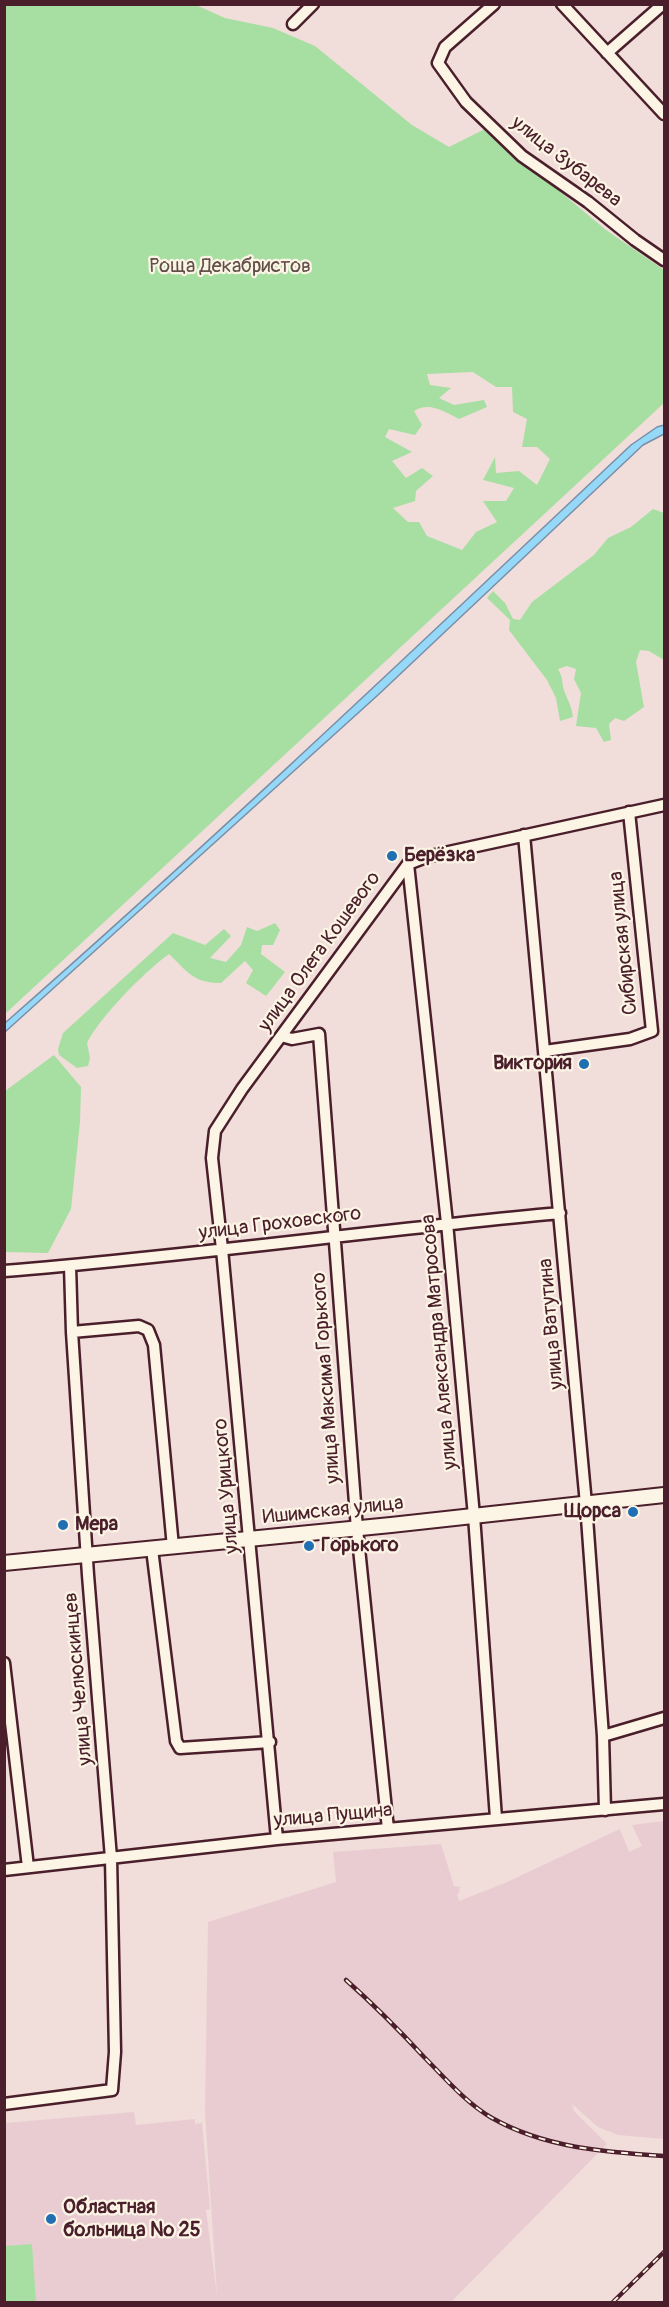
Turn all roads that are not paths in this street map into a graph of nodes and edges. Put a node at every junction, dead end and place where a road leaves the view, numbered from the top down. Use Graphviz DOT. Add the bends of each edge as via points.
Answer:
graph roads {
  1 [pos="314,4"];
  2 [pos="494,4"];
  3 [pos="562,4"];
  4 [pos="663,4"];
  5 [pos="292,24"];
  6 [pos="608,53"];
  7 [pos="664,114"];
  8 [pos="664,260"];
  9 [pos="664,805"];
  10 [pos="629,813"];
  11 [pos="524,835"];
  12 [pos="408,864"];
  13 [pos="281,1036"];
  14 [pos="544,1051"];
  15 [pos="215,1131"];
  16 [pos="560,1213"];
  17 [pos="447,1223"];
  18 [pos="334,1236"];
  19 [pos="222,1250"];
  20 [pos="70,1266"];
  21 [pos="4,1270"];
  22 [pos="72,1332"];
  23 [pos="664,1495"];
  24 [pos="586,1504"];
  25 [pos="474,1516"];
  26 [pos="357,1528"];
  27 [pos="250,1540"];
  28 [pos="173,1547"];
  29 [pos="152,1549"];
  30 [pos="87,1555"];
  31 [pos="4,1563"];
  32 [pos="4,1663"];
  33 [pos="664,1718"];
  34 [pos="603,1736"];
  35 [pos="270,1742"];
  36 [pos="664,1804"];
  37 [pos="605,1810"];
  38 [pos="496,1818"];
  39 [pos="388,1829"];
  40 [pos="278,1839"];
  41 [pos="111,1858"];
  42 [pos="28,1867"];
  43 [pos="4,1870"];
  44 [pos="4,2104"];
  1 -- 5 [label="street"];
  2 -- 8 [label="street, улица Зубарева" via="445,47 438,63 466,102 522,156"];
  3 -- 6 [label="street"];
  4 -- 6 [label="street"];
  6 -- 7 [label="street"];
  9 -- 10 [label="street, улица Олега Кошевого"];
  10 -- 11 [label="street, улица Олега Кошевого"];
  10 -- 14 [label="street, Сибирская улица" via="652,1031 630,1039"];
  11 -- 12 [label="street, улица Олега Кошевого"];
  11 -- 14 [label="street, улица Ватутина"];
  12 -- 13 [label="street, улица Олега Кошевого"];
  12 -- 17 [label="street, улица Александра Матросова"];
  13 -- 15 [label="street, улица Олега Кошевого"];
  13 -- 18 [label="street, улица Максима Горького" via="292,1039 319,1034"];
  14 -- 16 [label="street, улица Ватутина"];
  15 -- 19 [label="street, улица Урицкого" via="212,1158"];
  16 -- 17 [label="street, улица Гроховского"];
  16 -- 24 [label="street, улица Ватутина"];
  17 -- 18 [label="street, улица Гроховского"];
  17 -- 25 [label="street, улица Александра Матросова"];
  18 -- 19 [label="street, улица Гроховского"];
  18 -- 26 [label="street, улица Максима Горького"];
  19 -- 20 [label="street, улица Гроховского"];
  19 -- 27 [label="street, улица Урицкого"];
  20 -- 21 [label="street, улица Гроховского"];
  20 -- 22 [label="street, улица Челюскинцев"];
  22 -- 28 [label="street" via="140,1326 148,1330 154,1345"];
  22 -- 30 [label="street, улица Челюскинцев"];
  23 -- 24 [label="main road, Ишимская улица"];
  24 -- 25 [label="main road, Ишимская улица"];
  24 -- 34 [label="street, улица Ватутина"];
  25 -- 26 [label="main road, Ишимская улица"];
  25 -- 38 [label="street, улица Александра Матросова"];
  26 -- 27 [label="main road, Ишимская улица"];
  26 -- 39 [label="street, улица Максима Горького"];
  27 -- 28 [label="main road, Ишимская улица"];
  27 -- 35 [label="street, улица Урицкого"];
  28 -- 29 [label="main road, Ишимская улица"];
  29 -- 30 [label="main road, Ишимская улица"];
  29 -- 35 [label="street" via="180,1748"];
  30 -- 31 [label="main road, Ишимская улица"];
  30 -- 41 [label="street, улица Челюскинцев"];
  32 -- 42 [label="street"];
  33 -- 34 [label="street"];
  34 -- 37 [label="street, улица Ватутина"];
  35 -- 40 [label="street, улица Урицкого"];
  36 -- 37 [label="street, улица Пущина"];
  37 -- 38 [label="street, улица Пущина"];
  38 -- 39 [label="street, улица Пущина"];
  39 -- 40 [label="street, улица Пущина"];
  40 -- 41 [label="street, улица Пущина"];
  41 -- 42 [label="street, улица Пущина"];
  41 -- 44 [label="street, улица Челюскинцев" via="115,2052 112,2090"];
  42 -- 43 [label="street, улица Пущина"];
}
